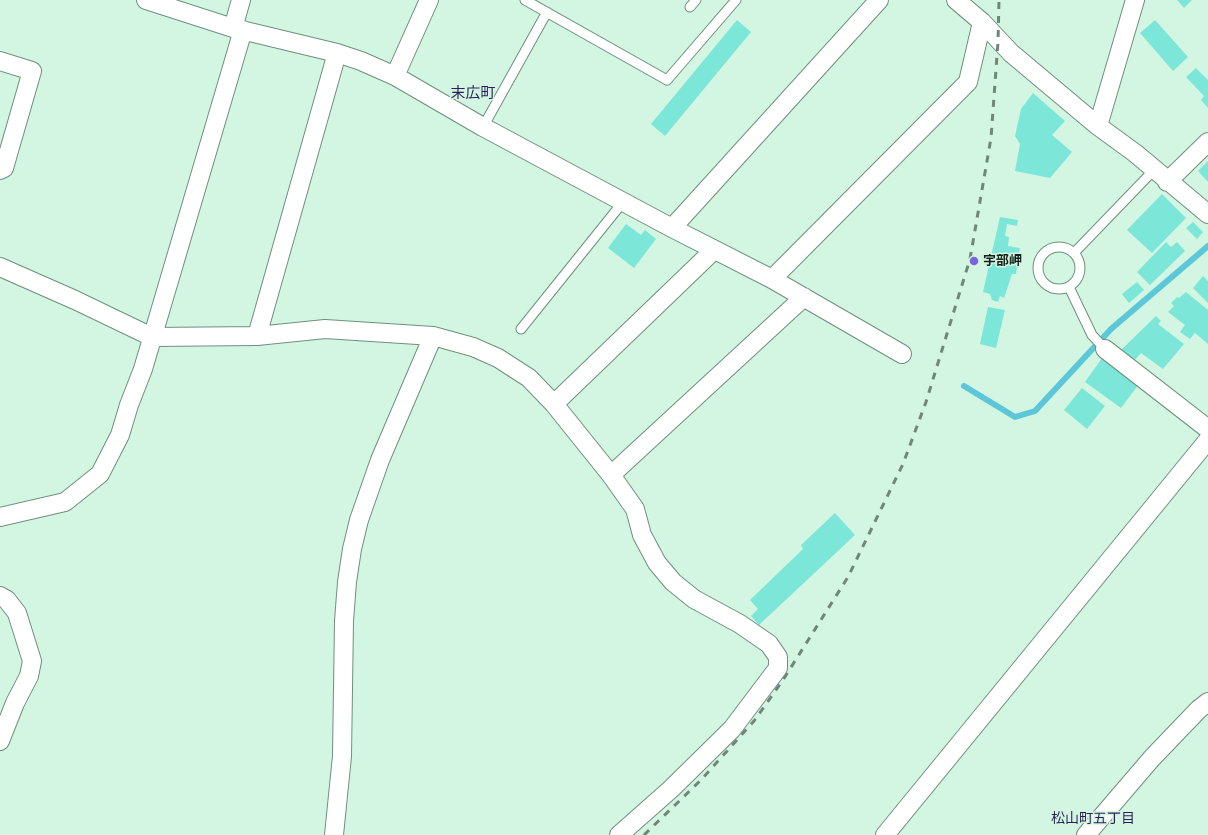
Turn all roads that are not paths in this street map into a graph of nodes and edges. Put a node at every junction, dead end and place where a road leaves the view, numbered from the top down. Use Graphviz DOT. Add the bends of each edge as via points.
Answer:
graph roads {
  1 [pos="146,0"];
  2 [pos="242,0"];
  3 [pos="429,0"];
  4 [pos="525,0"];
  5 [pos="736,0"];
  6 [pos="879,0"];
  7 [pos="956,0"];
  8 [pos="1135,0"];
  9 [pos="547,12"];
  10 [pos="982,22"];
  11 [pos="238,29"];
  12 [pos="337,53"];
  13 [pos="0,61"];
  14 [pos="395,76"];
  15 [pos="1098,126"];
  16 [pos="483,127"];
  17 [pos="1208,142"];
  18 [pos="0,170"];
  19 [pos="1154,170"];
  20 [pos="1167,182"];
  21 [pos="623,202"];
  22 [pos="1208,214"];
  23 [pos="672,228"];
  24 [pos="714,250"];
  25 [pos="1074,253"];
  26 [pos="0,267"];
  27 [pos="772,279"];
  28 [pos="1069,286"];
  29 [pos="804,297"];
  30 [pos="521,329"];
  31 [pos="257,336"];
  32 [pos="433,336"];
  33 [pos="152,337"];
  34 [pos="1105,349"];
  35 [pos="902,354"];
  36 [pos="554,404"];
  37 [pos="1208,429"];
  38 [pos="1208,440"];
  39 [pos="611,474"];
  40 [pos="0,517"];
  41 [pos="0,596"];
  42 [pos="8,701"];
  43 [pos="1208,702"];
  44 [pos="0,741"];
  45 [pos="334,835"];
  46 [pos="619,835"];
  47 [pos="885,835"];
  48 [pos="1086,835"];
  1 -- 11 [label="street"];
  2 -- 11 [label="street"];
  3 -- 14 [label="street"];
  4 -- 9 [label="lane"];
  5 -- 9 [label="lane" via="667,80"];
  6 -- 23 [label="street"];
  7 -- 10 [label="street"];
  8 -- 15 [label="street"];
  9 -- 16 [label="lane"];
  10 -- 15 [label="street" via="1011,53"];
  10 -- 27 [label="street" via="968,82"];
  11 -- 12 [label="street"];
  11 -- 33 [label="street"];
  12 -- 14 [label="street"];
  12 -- 31 [label="street"];
  13 -- 18 [label="street" via="32,71 4,168"];
  14 -- 16 [label="street"];
  15 -- 19 [label="street"];
  16 -- 21 [label="street"];
  17 -- 20 [label="street"];
  19 -- 20 [label="street"];
  19 -- 25 [label="lane"];
  20 -- 22 [label="street"];
  21 -- 23 [label="street"];
  21 -- 30 [label="lane"];
  23 -- 24 [label="street"];
  24 -- 27 [label="street"];
  24 -- 36 [label="street"];
  25 -- 28 [label="lane" via="1080,269 1075,282"];
  25 -- 28 [label="lane" via="1064,247 1051,248 1038,263 1039,276 1048,286 1062,289"];
  26 -- 33 [label="street"];
  27 -- 29 [label="street"];
  28 -- 34 [label="lane" via="1092,335"];
  29 -- 35 [label="street"];
  29 -- 39 [label="street"];
  31 -- 32 [label="street" via="325,329"];
  31 -- 33 [label="street"];
  32 -- 36 [label="street" via="473,347 498,358 530,378"];
  32 -- 45 [label="street" via="380,460 359,520 352,549 346,582 342,654 342,756"];
  33 -- 40 [label="street" via="120,435 100,474 64,502"];
  34 -- 37 [label="street"];
  36 -- 39 [label="street"];
  38 -- 47 [label="street"];
  39 -- 46 [label="street" via="635,509 642,535 657,563 673,582 694,599 740,624 768,644 778,657 778,668 732,730"];
  41 -- 42 [label="street" via="7,600 17,613 32,661 29,676"];
  42 -- 44 [label="street"];
  43 -- 48 [label="street" via="1152,758"];
}
